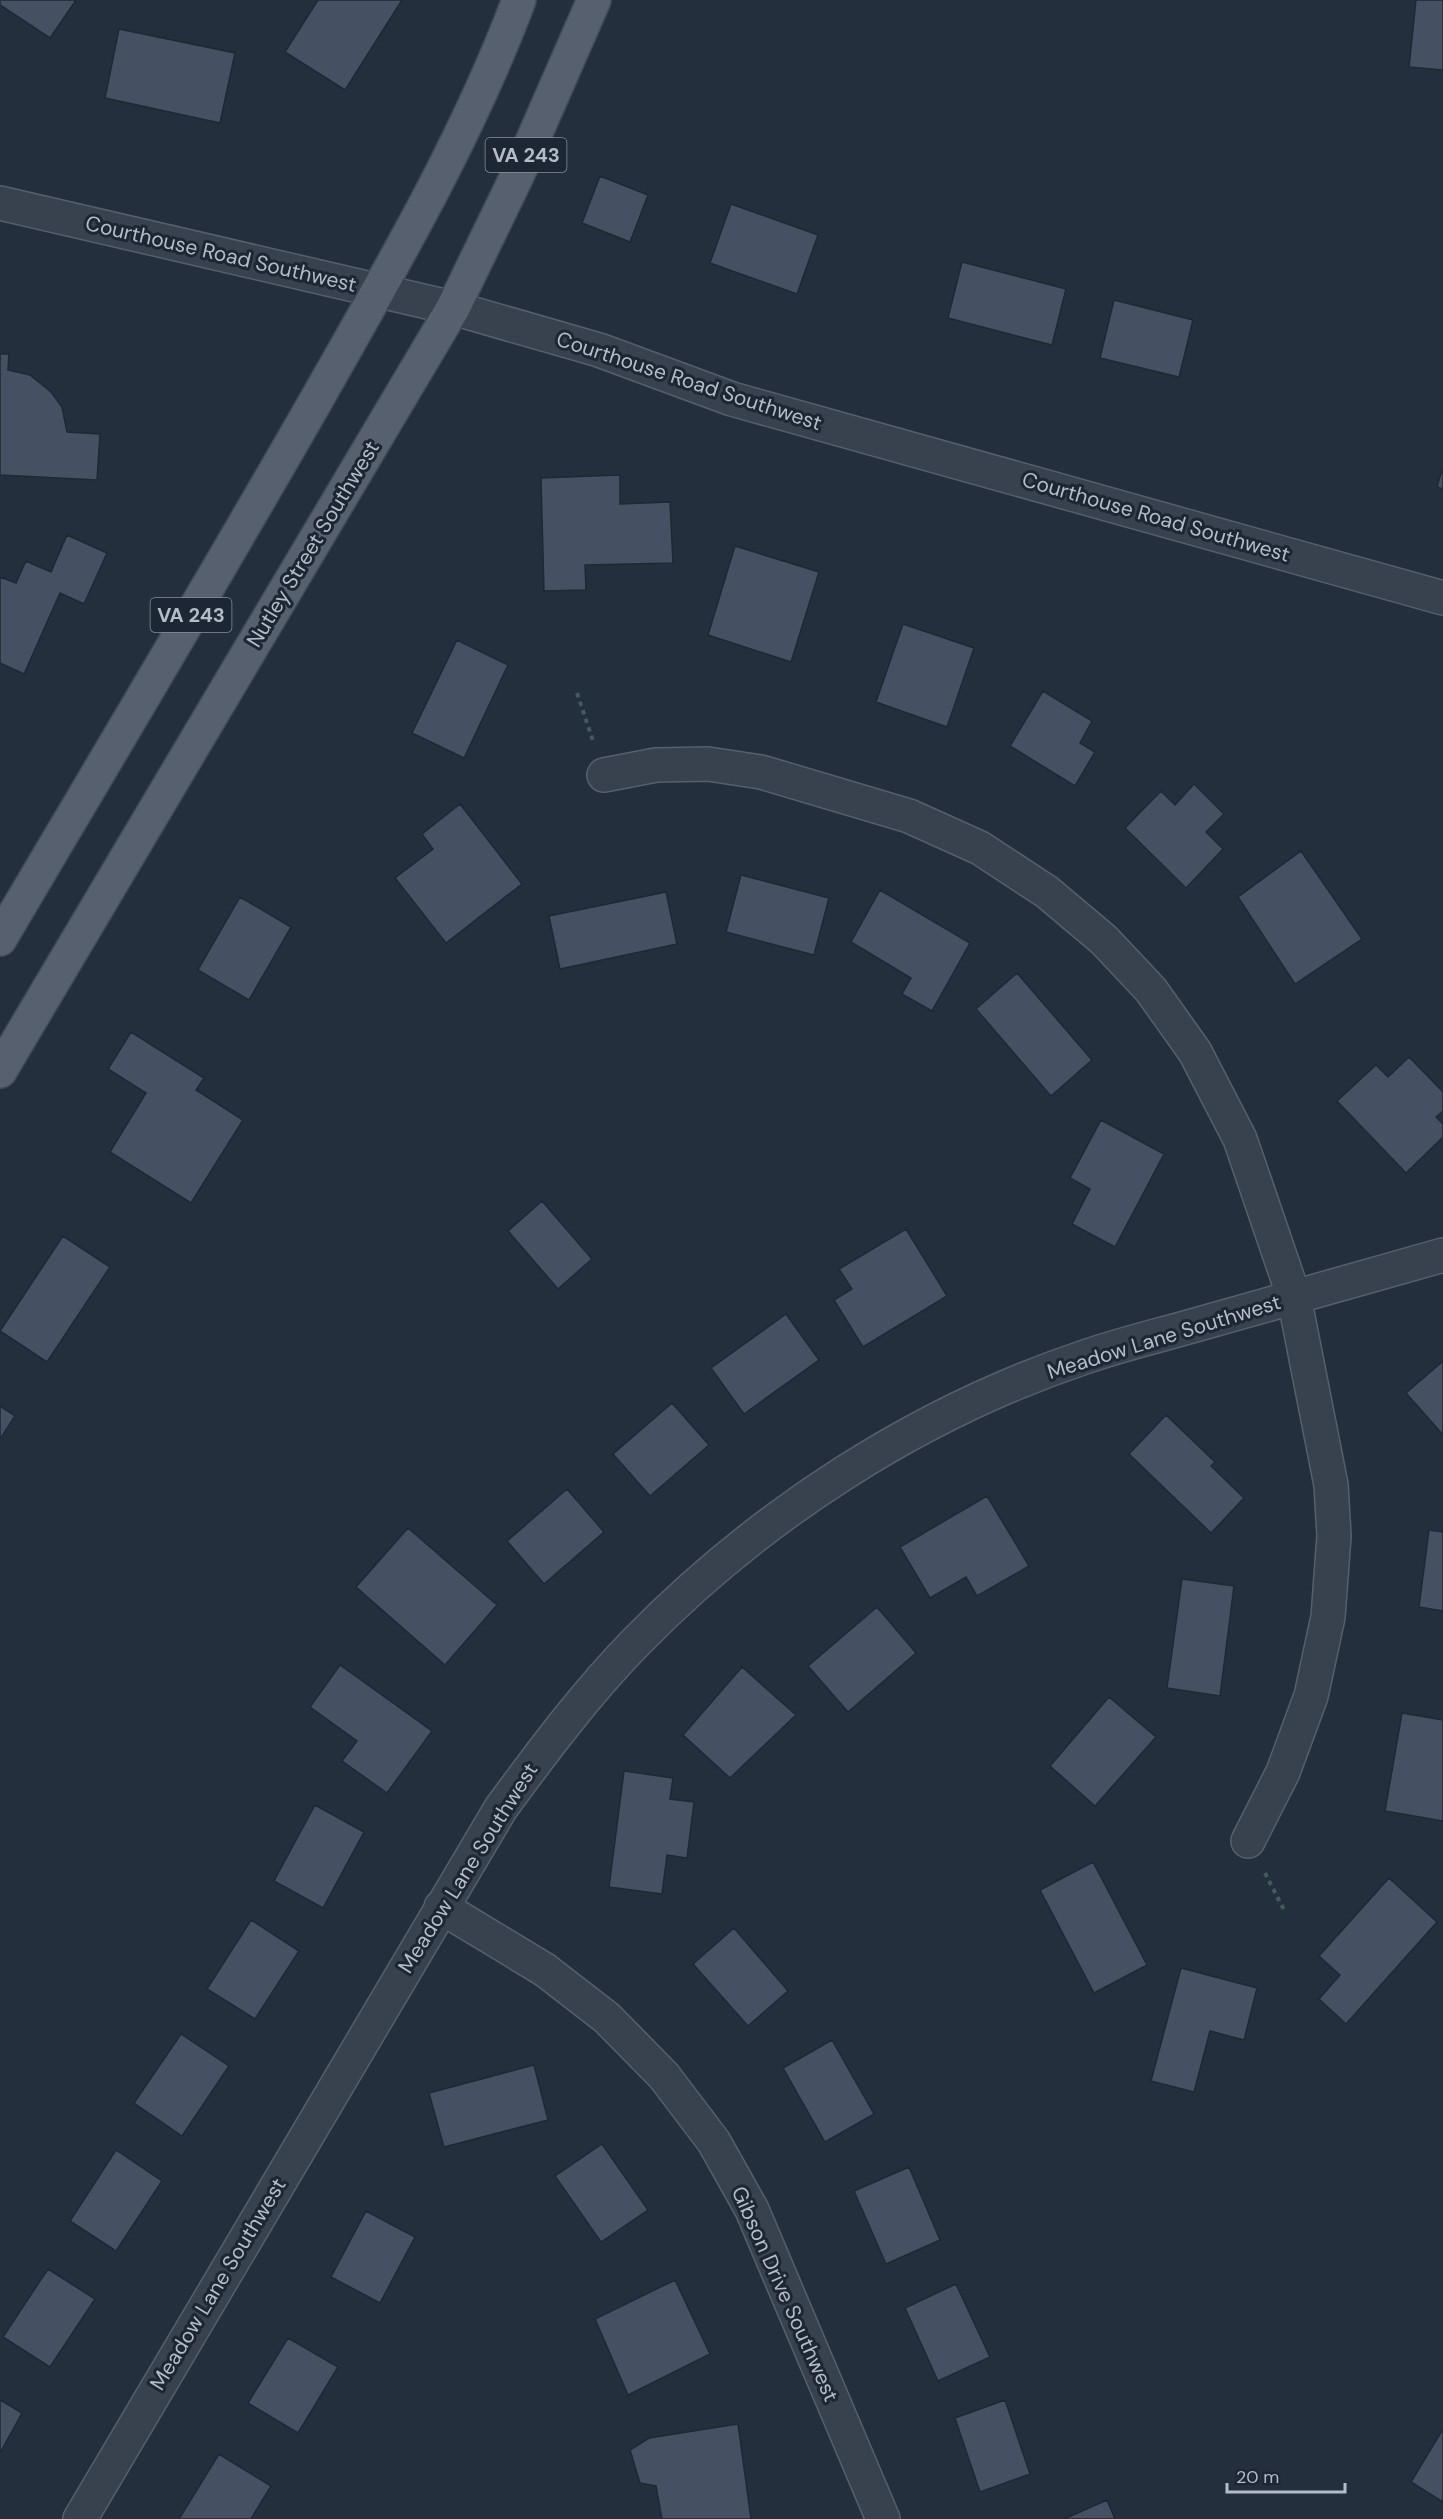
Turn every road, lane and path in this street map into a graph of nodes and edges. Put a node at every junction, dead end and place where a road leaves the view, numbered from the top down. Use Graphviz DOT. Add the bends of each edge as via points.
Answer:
graph roads {
  1 [pos="519,0"];
  2 [pos="594,0"];
  3 [pos="0,203"];
  4 [pos="379,290"];
  5 [pos="453,308"];
  6 [pos="1443,598"];
  7 [pos="577,693"];
  8 [pos="604,775"];
  9 [pos="0,939"];
  10 [pos="0,1071"];
  11 [pos="1443,1255"];
  12 [pos="1294,1297"];
  13 [pos="1248,1841"];
  14 [pos="441,1907"];
  15 [pos="80,2519"];
  16 [pos="883,2519"];
  1 -- 4 [label="main road, VA 243" via="442,172"];
  2 -- 5 [label="main road, Nutley Street Southwest / VA 243" via="517,176"];
  3 -- 4 [label="street, Courthouse Road Southwest"];
  4 -- 5 [label="street, Courthouse Road Southwest"];
  4 -- 9 [label="main road, VA 243"];
  5 -- 6 [label="street, Courthouse Road Southwest" via="599,350 732,399"];
  5 -- 10 [label="main road, Nutley Street Southwest / VA 243"];
  7 -- 8 [label="path"];
  8 -- 12 [label="street" via="656,765 708,764 761,772 909,816 980,848 1047,891 1104,940 1151,990 1195,1052 1240,1138"];
  11 -- 12 [label="street, Meadow Lane Southwest"];
  12 -- 13 [label="street" via="1331,1485 1334,1536 1328,1617 1307,1707 1283,1772"];
  12 -- 14 [label="street, Meadow Lane Southwest" via="1084,1357 982,1398 887,1447 798,1504 688,1593 636,1642 571,1714 501,1808"];
  14 -- 15 [label="street, Meadow Lane Southwest"];
  14 -- 16 [label="street, Gibson Drive Southwest" via="545,1970 607,2018 664,2076 714,2142 752,2210"];
}
